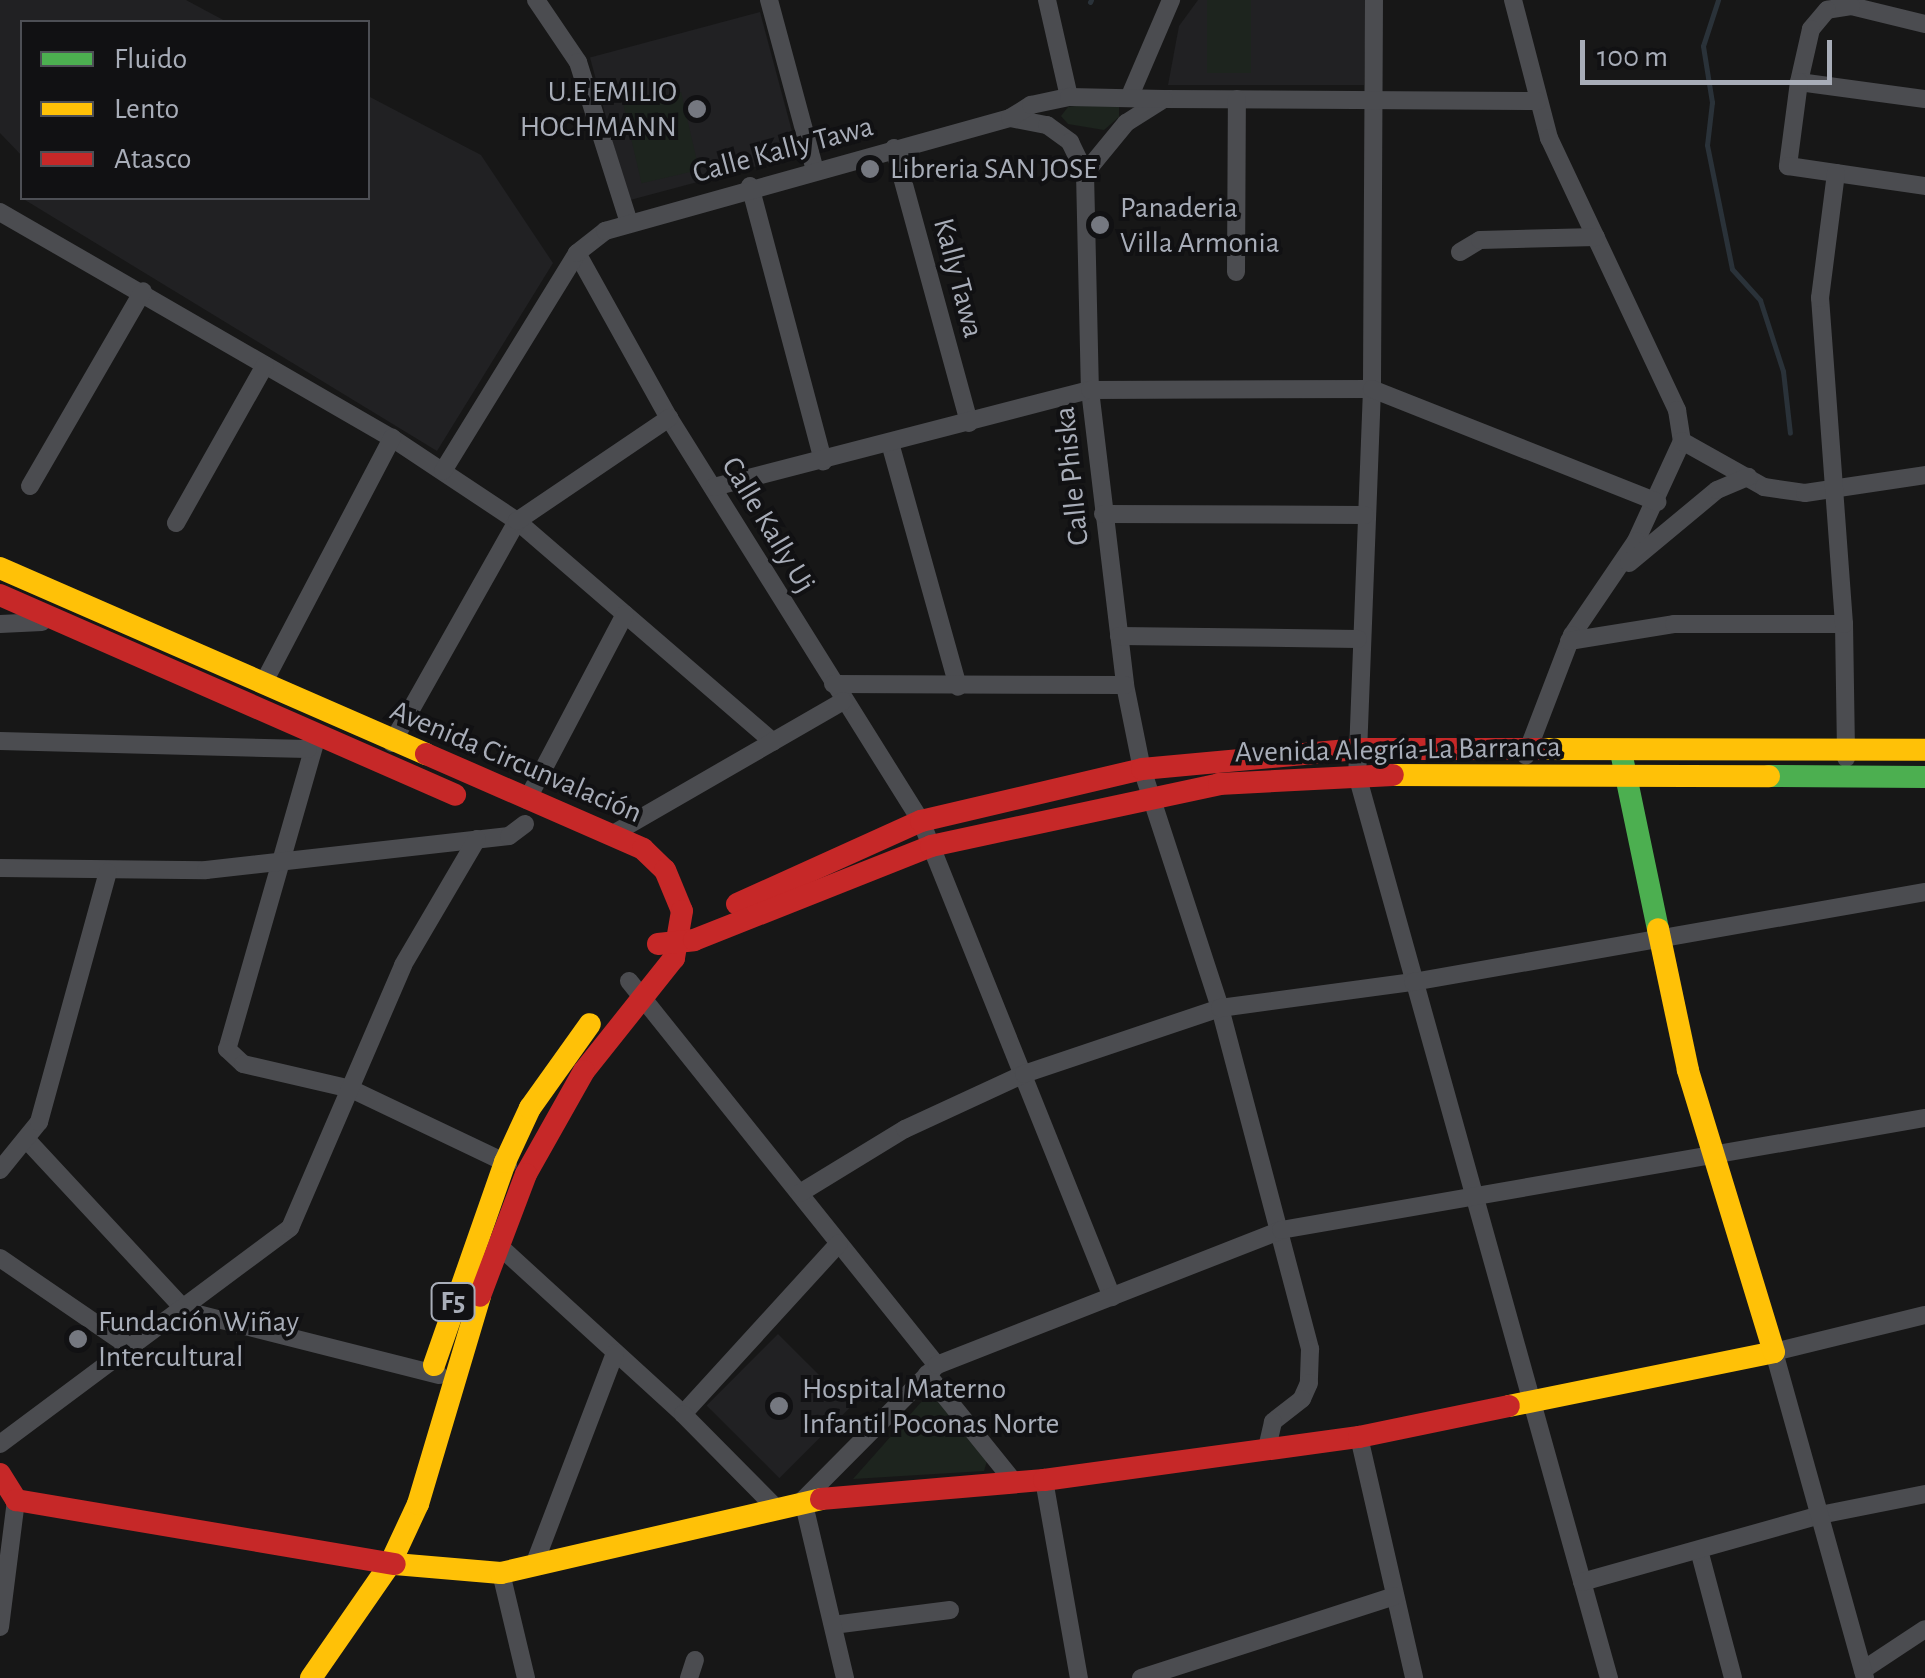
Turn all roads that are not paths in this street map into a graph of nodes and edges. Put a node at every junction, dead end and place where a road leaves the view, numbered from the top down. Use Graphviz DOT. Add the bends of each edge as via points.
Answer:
graph roads {
  1 [pos="536,0"];
  2 [pos="770,0"];
  3 [pos="1047,0"];
  4 [pos="1171,0"];
  5 [pos="1374,0"];
  6 [pos="1513,0"];
  7 [pos="1925,24"];
  8 [pos="1799,82"];
  9 [pos="1069,98"];
  10 [pos="1130,98"];
  11 [pos="1164,98"];
  12 [pos="1236,99"];
  13 [pos="1925,99"];
  14 [pos="1372,100"];
  15 [pos="1538,101"];
  16 [pos="1010,118"];
  17 [pos="894,148"];
  18 [pos="814,168"];
  19 [pos="1085,173"];
  20 [pos="1836,173"];
  21 [pos="750,186"];
  22 [pos="1925,186"];
  23 [pos="0,212"];
  24 [pos="628,223"];
  25 [pos="1596,236"];
  26 [pos="1460,252"];
  27 [pos="577,253"];
  28 [pos="1236,272"];
  29 [pos="143,291"];
  30 [pos="266,365"];
  31 [pos="1372,389"];
  32 [pos="1090,390"];
  33 [pos="669,418"];
  34 [pos="969,422"];
  35 [pos="392,438"];
  36 [pos="1682,441"];
  37 [pos="890,444"];
  38 [pos="823,461"];
  39 [pos="443,472"];
  40 [pos="1925,475"];
  41 [pos="1748,477"];
  42 [pos="30,486"];
  43 [pos="714,487"];
  44 [pos="1833,489"];
  45 [pos="1656,502"];
  46 [pos="1104,514"];
  47 [pos="1365,515"];
  48 [pos="517,521"];
  49 [pos="176,523"];
  50 [pos="0,568"];
  51 [pos="1606,582"];
  52 [pos="44,588"];
  53 [pos="0,595"];
  54 [pos="32,610"];
  55 [pos="625,614"];
  56 [pos="58,621"];
  57 [pos="0,624"];
  58 [pos="1844,624"];
  59 [pos="1119,636"];
  60 [pos="1358,638"];
  61 [pos="1570,641"];
  62 [pos="264,682"];
  63 [pos="1125,686"];
  64 [pos="958,688"];
  65 [pos="838,693"];
  66 [pos="0,741"];
  67 [pos="312,742"];
  68 [pos="772,742"];
  69 [pos="392,743"];
  70 [pos="1356,748"];
  71 [pos="1925,750"];
  72 [pos="1526,751"];
  73 [pos="1847,753"];
  74 [pos="1622,763"];
  75 [pos="1142,769"];
  76 [pos="1358,775"];
  77 [pos="1523,776"];
  78 [pos="1844,777"];
  79 [pos="1925,777"];
  80 [pos="1150,796"];
  81 [pos="528,809"];
  82 [pos="921,822"];
  83 [pos="477,840"];
  84 [pos="608,846"];
  85 [pos="930,846"];
  86 [pos="282,861"];
  87 [pos="0,868"];
  88 [pos="108,872"];
  89 [pos="1925,892"];
  90 [pos="670,936"];
  91 [pos="1659,940"];
  92 [pos="1413,982"];
  93 [pos="637,989"];
  94 [pos="1220,1008"];
  95 [pos="1024,1074"];
  96 [pos="351,1089"];
  97 [pos="1925,1118"];
  98 [pos="26,1139"];
  99 [pos="1713,1152"];
  100 [pos="505,1162"];
  101 [pos="0,1170"];
  102 [pos="526,1174"];
  103 [pos="800,1193"];
  104 [pos="1474,1198"];
  105 [pos="1281,1230"];
  106 [pos="839,1242"];
  107 [pos="498,1244"];
  108 [pos="0,1258"];
  109 [pos="1112,1296"];
  110 [pos="186,1311"];
  111 [pos="1925,1315"];
  112 [pos="130,1347"];
  113 [pos="1774,1352"];
  114 [pos="615,1353"];
  115 [pos="932,1369"];
  116 [pos="443,1376"];
  117 [pos="1531,1401"];
  118 [pos="684,1414"];
  119 [pos="1360,1437"];
  120 [pos="0,1444"];
  121 [pos="1267,1448"];
  122 [pos="0,1474"];
  123 [pos="1044,1480"];
  124 [pos="1015,1482"];
  125 [pos="1925,1494"];
  126 [pos="16,1500"];
  127 [pos="803,1500"];
  128 [pos="775,1507"];
  129 [pos="1820,1515"];
  130 [pos="1698,1550"];
  131 [pos="378,1561"];
  132 [pos="534,1565"];
  133 [pos="501,1573"];
  134 [pos="1582,1582"];
  135 [pos="1395,1596"];
  136 [pos="950,1610"];
  137 [pos="833,1624"];
  138 [pos="0,1627"];
  139 [pos="1925,1629"];
  140 [pos="1864,1674"];
  141 [pos="284,1678"];
  142 [pos="311,1678"];
  143 [pos="526,1678"];
  144 [pos="845,1678"];
  145 [pos="1078,1678"];
  146 [pos="1141,1678"];
  147 [pos="1414,1678"];
  148 [pos="1609,1678"];
  149 [pos="1733,1678"];
  1 -- 24 [label="street" via="578,62"];
  2 -- 18 [label="street"];
  3 -- 9 [label="street"];
  4 -- 10 [label="street"];
  5 -- 14 [label="street"];
  6 -- 15 [label="street"];
  7 -- 8 [label="street" via="1851,6 1828,10 1812,28"];
  8 -- 13 [label="street"];
  8 -- 20 [label="street" via="1788,166"];
  9 -- 10 [label="street, Calle Kally Tawa"];
  9 -- 16 [label="street, Calle Kally Tawa" via="1031,105"];
  10 -- 11 [label="street, Calle Kally Tawa"];
  11 -- 12 [label="street, Calle Kally Tawa"];
  11 -- 19 [label="street" via="1126,123"];
  12 -- 14 [label="street, Calle Kally Tawa"];
  12 -- 28 [label="street"];
  14 -- 15 [label="street, Calle Kally Tawa"];
  14 -- 31 [label="street"];
  15 -- 25 [label="street"];
  16 -- 17 [label="street, Calle Kally Tawa"];
  16 -- 19 [label="street" via="1047,125 1070,142"];
  17 -- 18 [label="street, Calle Kally Tawa"];
  17 -- 34 [label="street, Kally Tawa"];
  18 -- 21 [label="street, Calle Kally Tawa"];
  19 -- 32 [label="street, Calle Phiska"];
  20 -- 22 [label="street"];
  20 -- 44 [label="street" via="1820,298"];
  21 -- 24 [label="street, Calle Kally Tawa"];
  21 -- 38 [label="street"];
  23 -- 29 [label="street"];
  24 -- 27 [label="street, Calle Kally Tawa"];
  25 -- 26 [label="street" via="1480,240"];
  25 -- 36 [label="street" via="1677,410"];
  27 -- 33 [label="street, Calle Kally Uj"];
  27 -- 39 [label="street"];
  29 -- 30 [label="street"];
  29 -- 42 [label="street"];
  30 -- 35 [label="street"];
  30 -- 49 [label="street"];
  31 -- 32 [label="street"];
  31 -- 45 [label="street"];
  31 -- 47 [label="street"];
  32 -- 34 [label="street"];
  32 -- 46 [label="street, Calle Phiska"];
  33 -- 43 [label="street, Calle Kally Uj"];
  33 -- 48 [label="street"];
  34 -- 37 [label="street"];
  35 -- 39 [label="street"];
  35 -- 62 [label="street"];
  36 -- 41 [label="street"];
  36 -- 45 [label="street"];
  37 -- 38 [label="street"];
  37 -- 64 [label="street"];
  38 -- 43 [label="street"];
  39 -- 48 [label="street"];
  40 -- 44 [label="street"];
  41 -- 44 [label="street" via="1764,487 1805,493"];
  41 -- 51 [label="street" via="1717,490"];
  43 -- 65 [label="street, Calle Kally Uj"];
  44 -- 58 [label="street"];
  45 -- 51 [label="street"];
  46 -- 47 [label="street"];
  46 -- 59 [label="street, Calle Phiska"];
  47 -- 60 [label="street"];
  48 -- 55 [label="street"];
  48 -- 69 [label="street"];
  50 -- 52 [label="main road, Avenida Circunvalación"];
  51 -- 61 [label="street"];
  52 -- 54 [label="main road"];
  52 -- 62 [label="main road, Avenida Circunvalación"];
  53 -- 54 [label="main road, Avenida Circunvalación"];
  54 -- 56 [label="main road, Avenida Circunvalación"];
  55 -- 68 [label="street"];
  55 -- 81 [label="street"];
  56 -- 57 [label="street"];
  56 -- 67 [label="main road, Avenida Circunvalación"];
  58 -- 61 [label="street" via="1674,624"];
  58 -- 73 [label="street"];
  59 -- 60 [label="street"];
  59 -- 63 [label="street, Calle Phiska"];
  60 -- 70 [label="street"];
  61 -- 72 [label="street"];
  62 -- 69 [label="main road, Avenida Circunvalación"];
  63 -- 64 [label="street"];
  63 -- 75 [label="street, Calle Phiska"];
  64 -- 65 [label="street"];
  65 -- 68 [label="street"];
  65 -- 82 [label="street, Calle Kally Uj"];
  66 -- 67 [label="street"];
  67 -- 81 [label="main road, Avenida Circunvalación"];
  67 -- 86 [label="street"];
  68 -- 84 [label="street"];
  69 -- 81 [label="main road, Avenida Circunvalación"];
  70 -- 72 [label="main road, Avenida Alegría-La Barranca"];
  70 -- 75 [label="main road, Avenida Alegría-La Barranca"];
  70 -- 76 [label="street"];
  71 -- 73 [label="main road, Avenida Alegría-La Barranca"];
  72 -- 74 [label="main road, Avenida Alegría-La Barranca"];
  72 -- 77 [label="street"];
  73 -- 74 [label="main road, Avenida Alegría-La Barranca"];
  73 -- 78 [label="street"];
  74 -- 77 [label="main road, Avenida Alegría-La Barranca"];
  74 -- 78 [label="main road, Avenida Alegría-La Barranca"];
  74 -- 91 [label="main road"];
  75 -- 80 [label="street, Calle Phiska"];
  75 -- 82 [label="main road, Avenida Alegría-La Barranca"];
  76 -- 77 [label="main road, Avenida Alegría-La Barranca"];
  76 -- 80 [label="main road, Avenida Alegría-La Barranca" via="1219,784"];
  76 -- 92 [label="street"];
  78 -- 79 [label="main road, Avenida Alegría-La Barranca"];
  80 -- 85 [label="main road, Avenida Alegría-La Barranca"];
  80 -- 94 [label="street, Calle Phiska"];
  81 -- 83 [label="street" via="508,836"];
  81 -- 84 [label="main road, Avenida Circunvalación"];
  82 -- 85 [label="street, Calle Kally Uj"];
  82 -- 90 [label="main road, Avenida Alegría-La Barranca"];
  83 -- 86 [label="street"];
  83 -- 96 [label="street" via="403,965"];
  84 -- 90 [label="main road, Avenida Circunvalación" via="657,898"];
  85 -- 90 [label="main road, Avenida Alegría-La Barranca"];
  85 -- 95 [label="street, Calle Kally Uj"];
  86 -- 88 [label="street"];
  86 -- 96 [label="street" via="227,1048 242,1064"];
  87 -- 88 [label="street"];
  88 -- 98 [label="street" via="40,1122"];
  89 -- 91 [label="street"];
  90 -- 93 [label="main road, F5"];
  91 -- 92 [label="street"];
  91 -- 99 [label="main road"];
  92 -- 94 [label="street"];
  92 -- 104 [label="street"];
  93 -- 100 [label="main road, F5" via="554,1071"];
  93 -- 102 [label="main road, F5"];
  93 -- 103 [label="street"];
  94 -- 95 [label="street"];
  94 -- 105 [label="street, Calle Phiska"];
  95 -- 103 [label="street" via="905,1129"];
  95 -- 109 [label="street, Calle Kally Uj"];
  96 -- 100 [label="street"];
  96 -- 110 [label="street" via="290,1228"];
  97 -- 99 [label="street"];
  98 -- 101 [label="street"];
  98 -- 110 [label="street"];
  99 -- 104 [label="street"];
  99 -- 113 [label="main road"];
  100 -- 102 [label="street"];
  100 -- 116 [label="main road, F5"];
  102 -- 107 [label="main road, F5"];
  103 -- 106 [label="street"];
  104 -- 105 [label="street"];
  104 -- 117 [label="street"];
  105 -- 109 [label="street"];
  105 -- 121 [label="street, Calle Phiska" via="1310,1349 1309,1383 1302,1399 1273,1422"];
  106 -- 115 [label="street"];
  106 -- 118 [label="street"];
  107 -- 114 [label="street"];
  107 -- 116 [label="main road, F5"];
  108 -- 112 [label="street"];
  109 -- 115 [label="street"];
  110 -- 112 [label="street"];
  110 -- 116 [label="street"];
  111 -- 113 [label="street"];
  112 -- 120 [label="street"];
  113 -- 117 [label="main road"];
  113 -- 129 [label="street"];
  114 -- 118 [label="street"];
  114 -- 132 [label="street"];
  115 -- 124 [label="street"];
  115 -- 127 [label="street"];
  116 -- 131 [label="main road, F5"];
  117 -- 119 [label="main road"];
  117 -- 134 [label="street"];
  118 -- 128 [label="street"];
  119 -- 121 [label="main road"];
  119 -- 135 [label="street"];
  121 -- 123 [label="main road"];
  122 -- 126 [label="main road"];
  123 -- 124 [label="main road"];
  123 -- 145 [label="street"];
  124 -- 127 [label="main road"];
  125 -- 129 [label="street"];
  126 -- 131 [label="main road"];
  126 -- 138 [label="street"];
  127 -- 128 [label="main road"];
  127 -- 137 [label="street"];
  128 -- 132 [label="main road"];
  129 -- 130 [label="street"];
  129 -- 140 [label="street"];
  130 -- 134 [label="street"];
  130 -- 149 [label="street"];
  131 -- 133 [label="main road"];
  131 -- 141 [label="main road, F5"];
  131 -- 142 [label="main road, F5"];
  132 -- 133 [label="main road"];
  133 -- 143 [label="street"];
  134 -- 148 [label="street"];
  135 -- 146 [label="street"];
  135 -- 147 [label="street"];
  136 -- 137 [label="street"];
  137 -- 144 [label="street"];
  139 -- 140 [label="street"];
}
